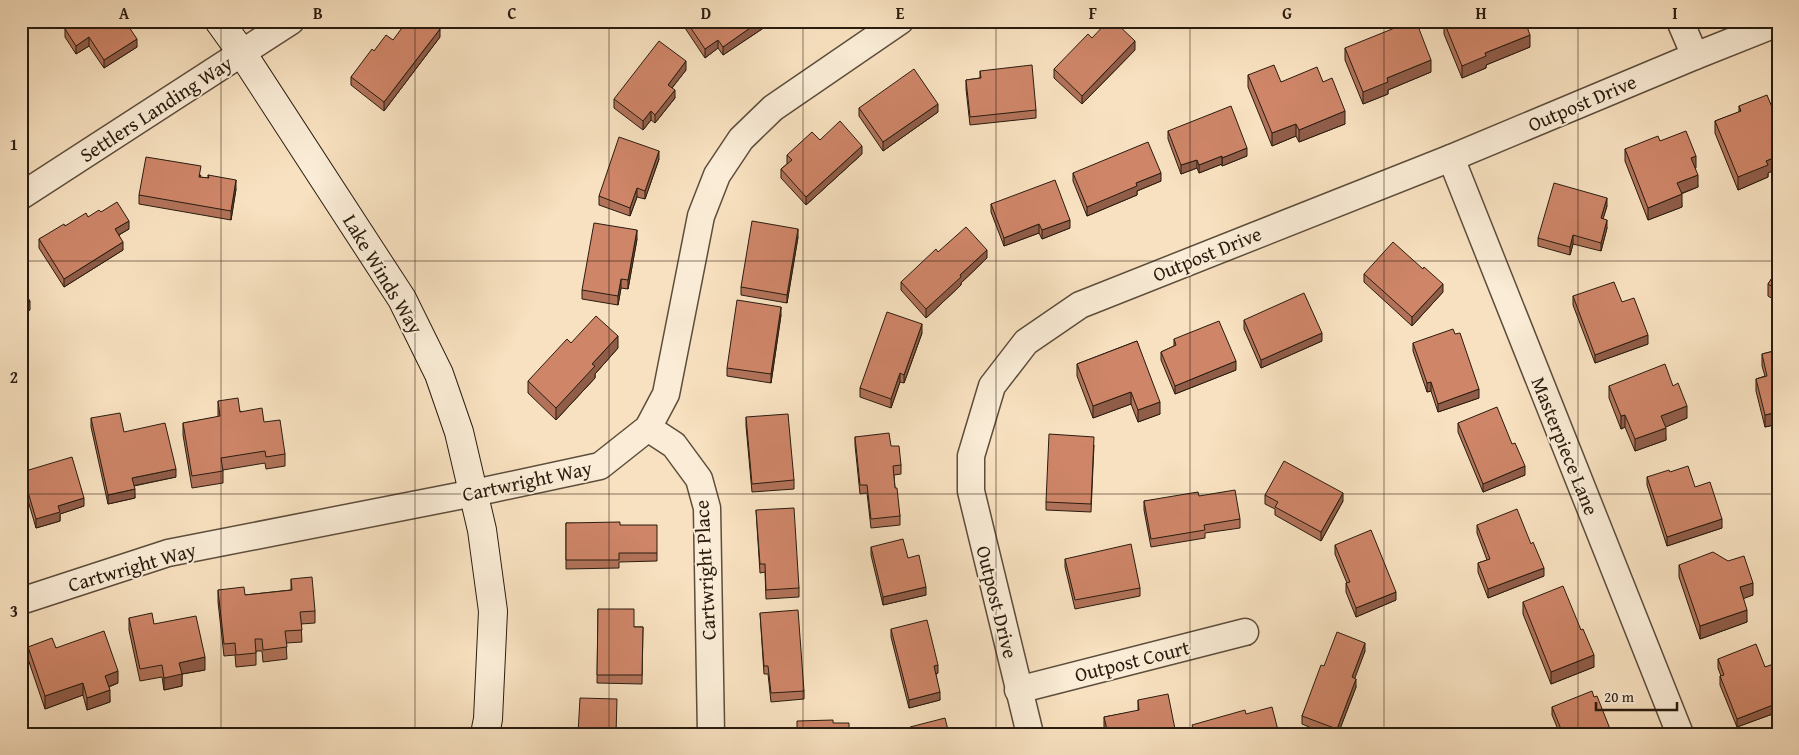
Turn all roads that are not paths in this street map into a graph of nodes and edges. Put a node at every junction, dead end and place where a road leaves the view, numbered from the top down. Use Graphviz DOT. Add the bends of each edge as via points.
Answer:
graph roads {
  1 [pos="219,21"];
  2 [pos="291,21"];
  3 [pos="900,21"];
  4 [pos="1680,21"];
  5 [pos="1778,23"];
  6 [pos="242,53"];
  7 [pos="1695,56"];
  8 [pos="1450,158"];
  9 [pos="21,196"];
  10 [pos="648,428"];
  11 [pos="474,493"];
  12 [pos="21,601"];
  13 [pos="1245,632"];
  14 [pos="1018,690"];
  15 [pos="485,734"];
  16 [pos="711,734"];
  17 [pos="1030,734"];
  18 [pos="1680,734"];
  1 -- 6 [label="street, Lake Winds Way"];
  2 -- 6 [label="street, Settlers Landing Way"];
  3 -- 10 [label="street, Cartwright Way" via="773,108 741,139 717,175 701,216 666,394"];
  4 -- 7 [label="street"];
  5 -- 7 [label="street, Outpost Drive"];
  6 -- 9 [label="street, Settlers Landing Way"];
  6 -- 11 [label="street, Lake Winds Way" via="402,298 439,374 459,432"];
  7 -- 8 [label="street, Outpost Drive"];
  8 -- 14 [label="street, Outpost Drive" via="1080,305 1026,342 992,386 970,456 970,491"];
  8 -- 18 [label="street, Masterpiece Lane"];
  10 -- 11 [label="street, Cartwright Way" via="600,466"];
  10 -- 16 [label="street, Cartwright Place" via="674,445 698,479 707,508"];
  11 -- 12 [label="street, Cartwright Way" via="168,553"];
  11 -- 15 [label="street, Lake Winds Way" via="493,611"];
  13 -- 14 [label="street, Outpost Court"];
  14 -- 17 [label="street, Outpost Drive"];
}
